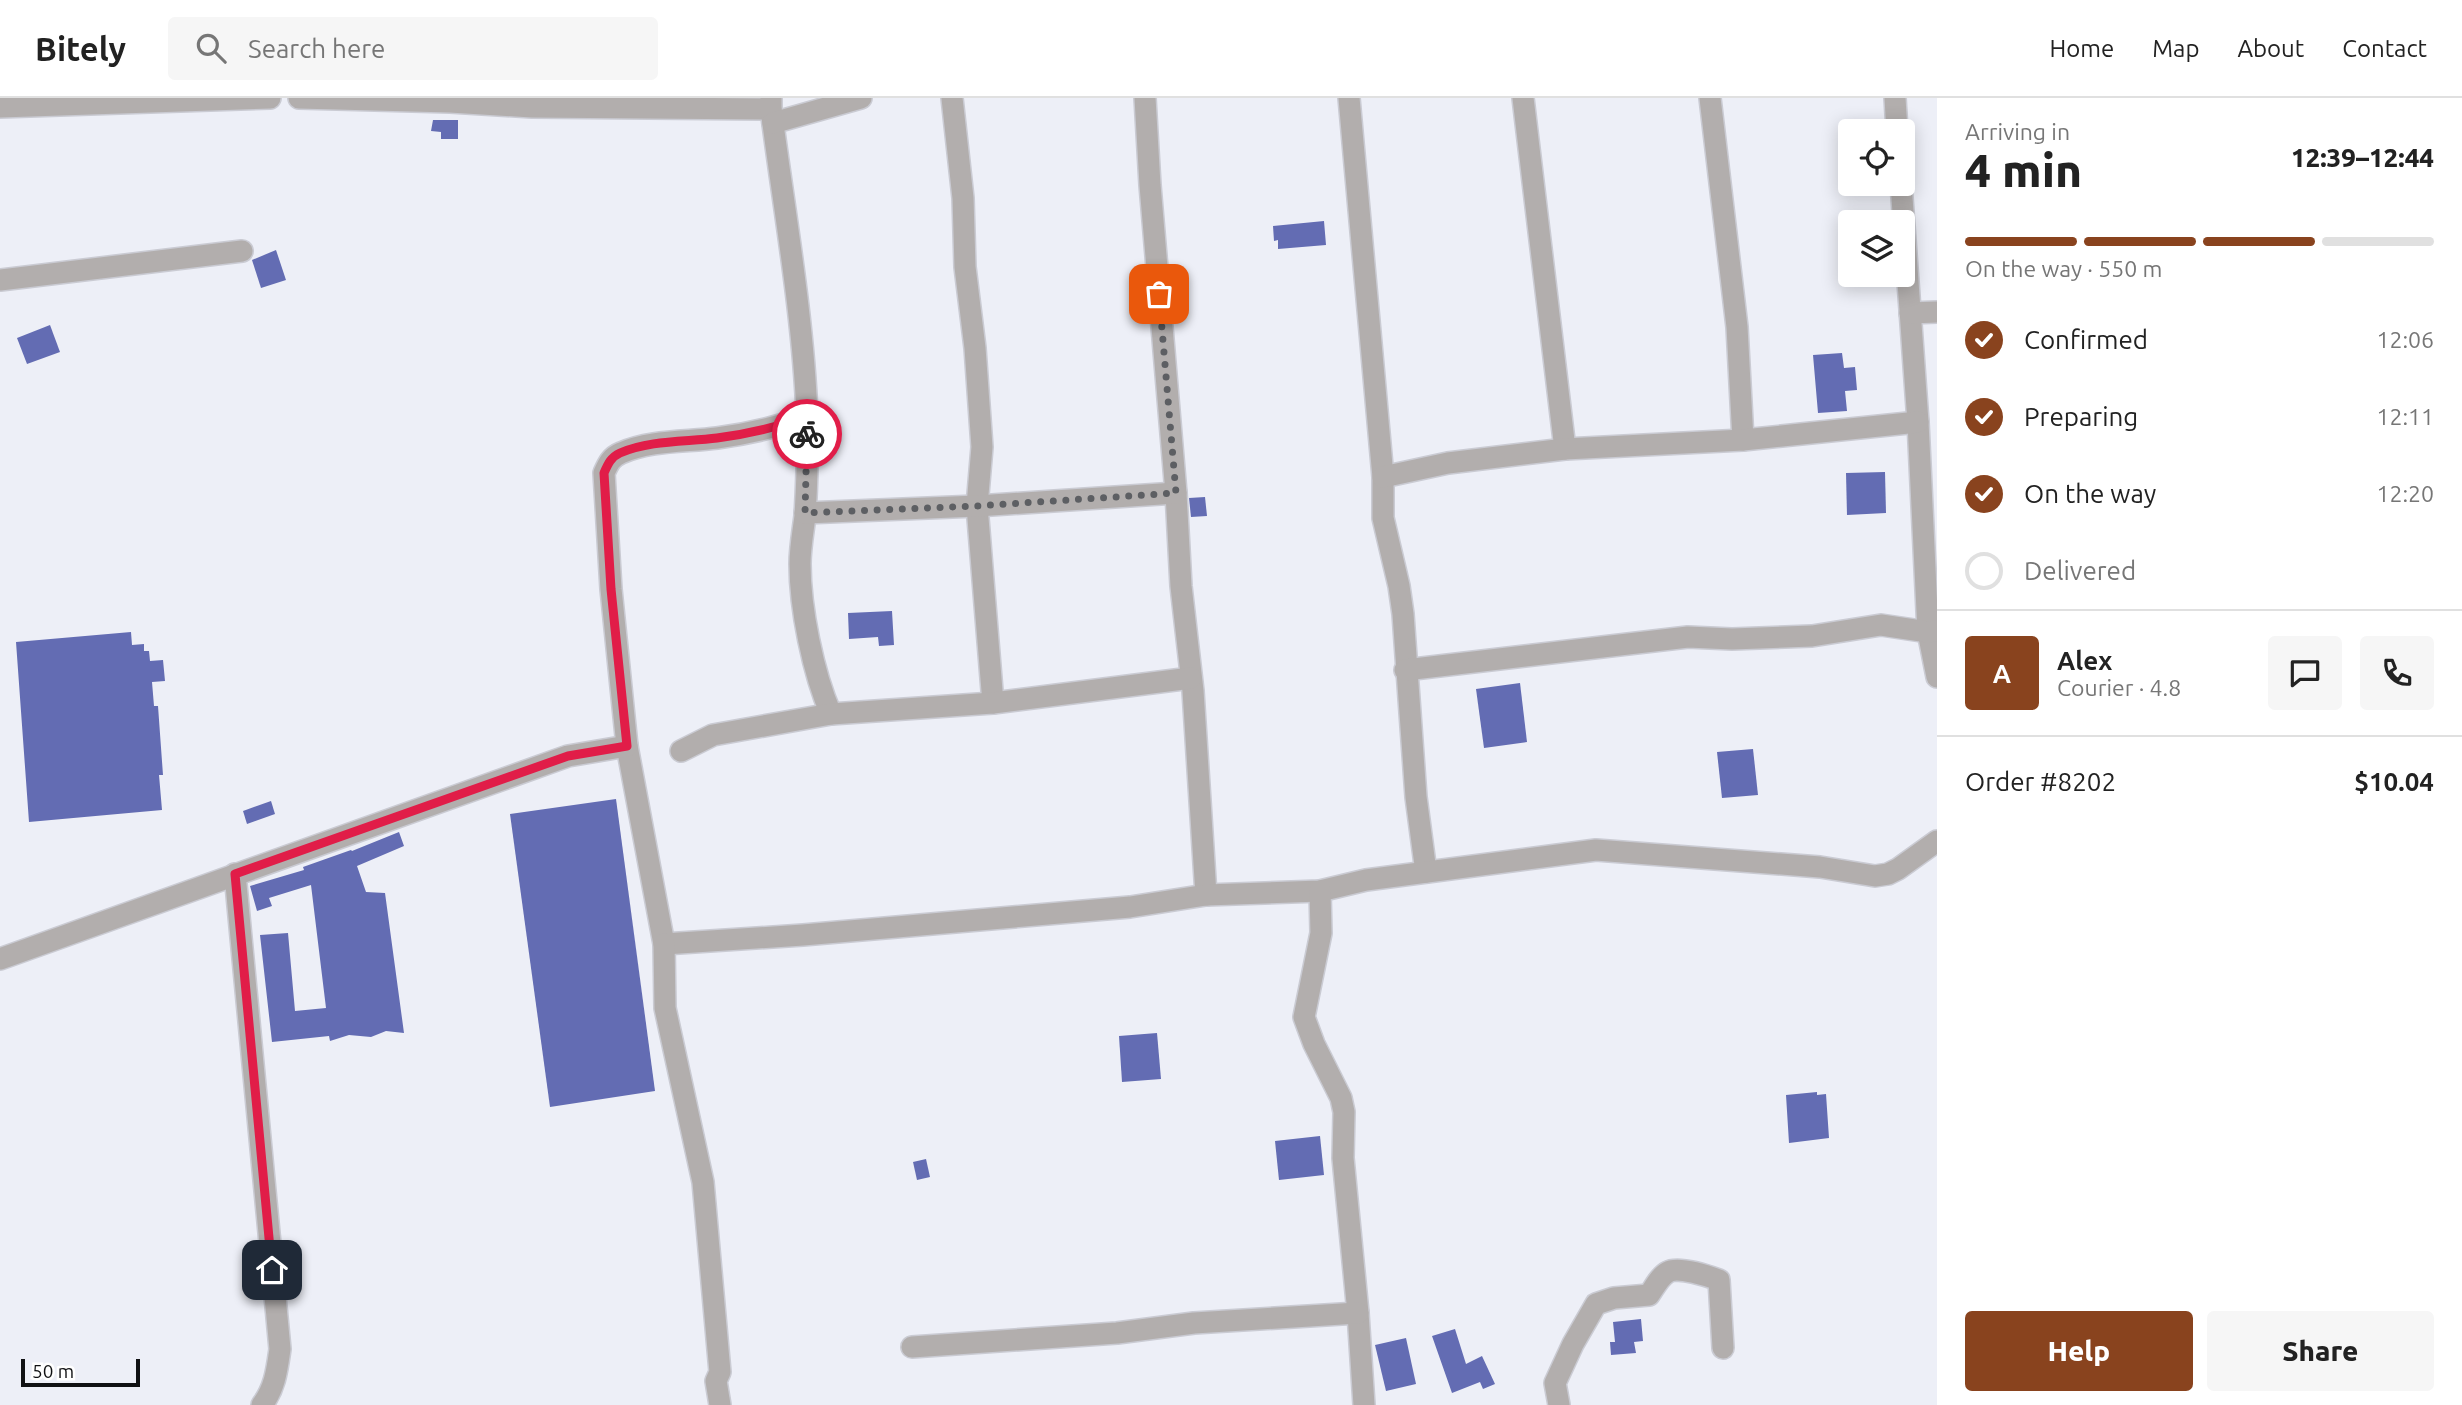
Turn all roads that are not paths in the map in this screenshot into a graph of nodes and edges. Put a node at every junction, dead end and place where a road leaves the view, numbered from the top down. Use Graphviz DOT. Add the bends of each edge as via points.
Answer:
graph roads {
  1 [pos="270,98"];
  2 [pos="299,98"];
  3 [pos="860,98"];
  4 [pos="952,98"];
  5 [pos="1145,98"];
  6 [pos="1349,98"];
  7 [pos="1523,98"];
  8 [pos="1710,98"];
  9 [pos="1895,98"];
  10 [pos="0,107"];
  11 [pos="772,110"];
  12 [pos="1896,119"];
  13 [pos="1902,196"];
  14 [pos="242,251"];
  15 [pos="0,281"];
  16 [pos="1937,312"];
  17 [pos="1910,313"];
  18 [pos="807,417"];
  19 [pos="1918,422"];
  20 [pos="1743,440"];
  21 [pos="1566,449"];
  22 [pos="1383,477"];
  23 [pos="1176,493"];
  24 [pos="976,506"];
  25 [pos="805,513"];
  26 [pos="1932,632"];
  27 [pos="1405,670"];
  28 [pos="1937,677"];
  29 [pos="1191,678"];
  30 [pos="993,704"];
  31 [pos="831,714"];
  32 [pos="627,746"];
  33 [pos="681,751"];
  34 [pos="1937,841"];
  35 [pos="1426,872"];
  36 [pos="235,874"];
  37 [pos="1320,891"];
  38 [pos="1206,895"];
  39 [pos="664,944"];
  40 [pos="0,959"];
  41 [pos="1358,1313"];
  42 [pos="912,1348"];
  43 [pos="1723,1349"];
  44 [pos="262,1405"];
  45 [pos="720,1405"];
  46 [pos="1364,1405"];
  47 [pos="1559,1405"];
  1 -- 10 [label="street"];
  2 -- 11 [label="street"];
  3 -- 11 [label="street"];
  4 -- 24 [label="street" via="982,447"];
  5 -- 23 [label="street"];
  6 -- 22 [label="street"];
  7 -- 21 [label="street"];
  8 -- 20 [label="street" via="1737,327"];
  9 -- 12 [label="street"];
  11 -- 18 [label="street"];
  13 -- 17 [label="street"];
  14 -- 15 [label="street"];
  16 -- 17 [label="street"];
  17 -- 19 [label="street"];
  18 -- 25 [label="street"];
  18 -- 32 [label="street" via="718,438 652,444 619,453 609,461 604,473 611,589"];
  19 -- 20 [label="street"];
  19 -- 26 [label="street"];
  20 -- 21 [label="street"];
  21 -- 22 [label="street" via="1448,463"];
  22 -- 27 [label="street" via="1383,518 1399,586"];
  23 -- 24 [label="street"];
  23 -- 29 [label="street"];
  24 -- 25 [label="street"];
  24 -- 30 [label="street"];
  25 -- 31 [label="street" via="801,579 821,692"];
  26 -- 27 [label="street" via="1881,625 1812,636 1689,637"];
  26 -- 28 [label="street"];
  27 -- 35 [label="street"];
  29 -- 30 [label="street"];
  29 -- 38 [label="street"];
  30 -- 31 [label="street"];
  31 -- 33 [label="street" via="713,735"];
  32 -- 36 [label="street" via="568,756"];
  32 -- 39 [label="street"];
  34 -- 35 [label="street" via="1898,869 1875,876 1820,867 1596,850"];
  35 -- 37 [label="street"];
  36 -- 40 [label="street"];
  36 -- 44 [label="street" via="280,1349 277,1377"];
  37 -- 38 [label="street"];
  37 -- 41 [label="street" via="1321,933 1304,1017 1344,1112 1343,1158"];
  38 -- 39 [label="street" via="1130,908"];
  39 -- 45 [label="street" via="665,1009 703,1182"];
  41 -- 42 [label="street"];
  41 -- 46 [label="street"];
  43 -- 47 [label="street" via="1719,1280 1671,1270 1649,1295 1596,1304 1555,1383"];
}
